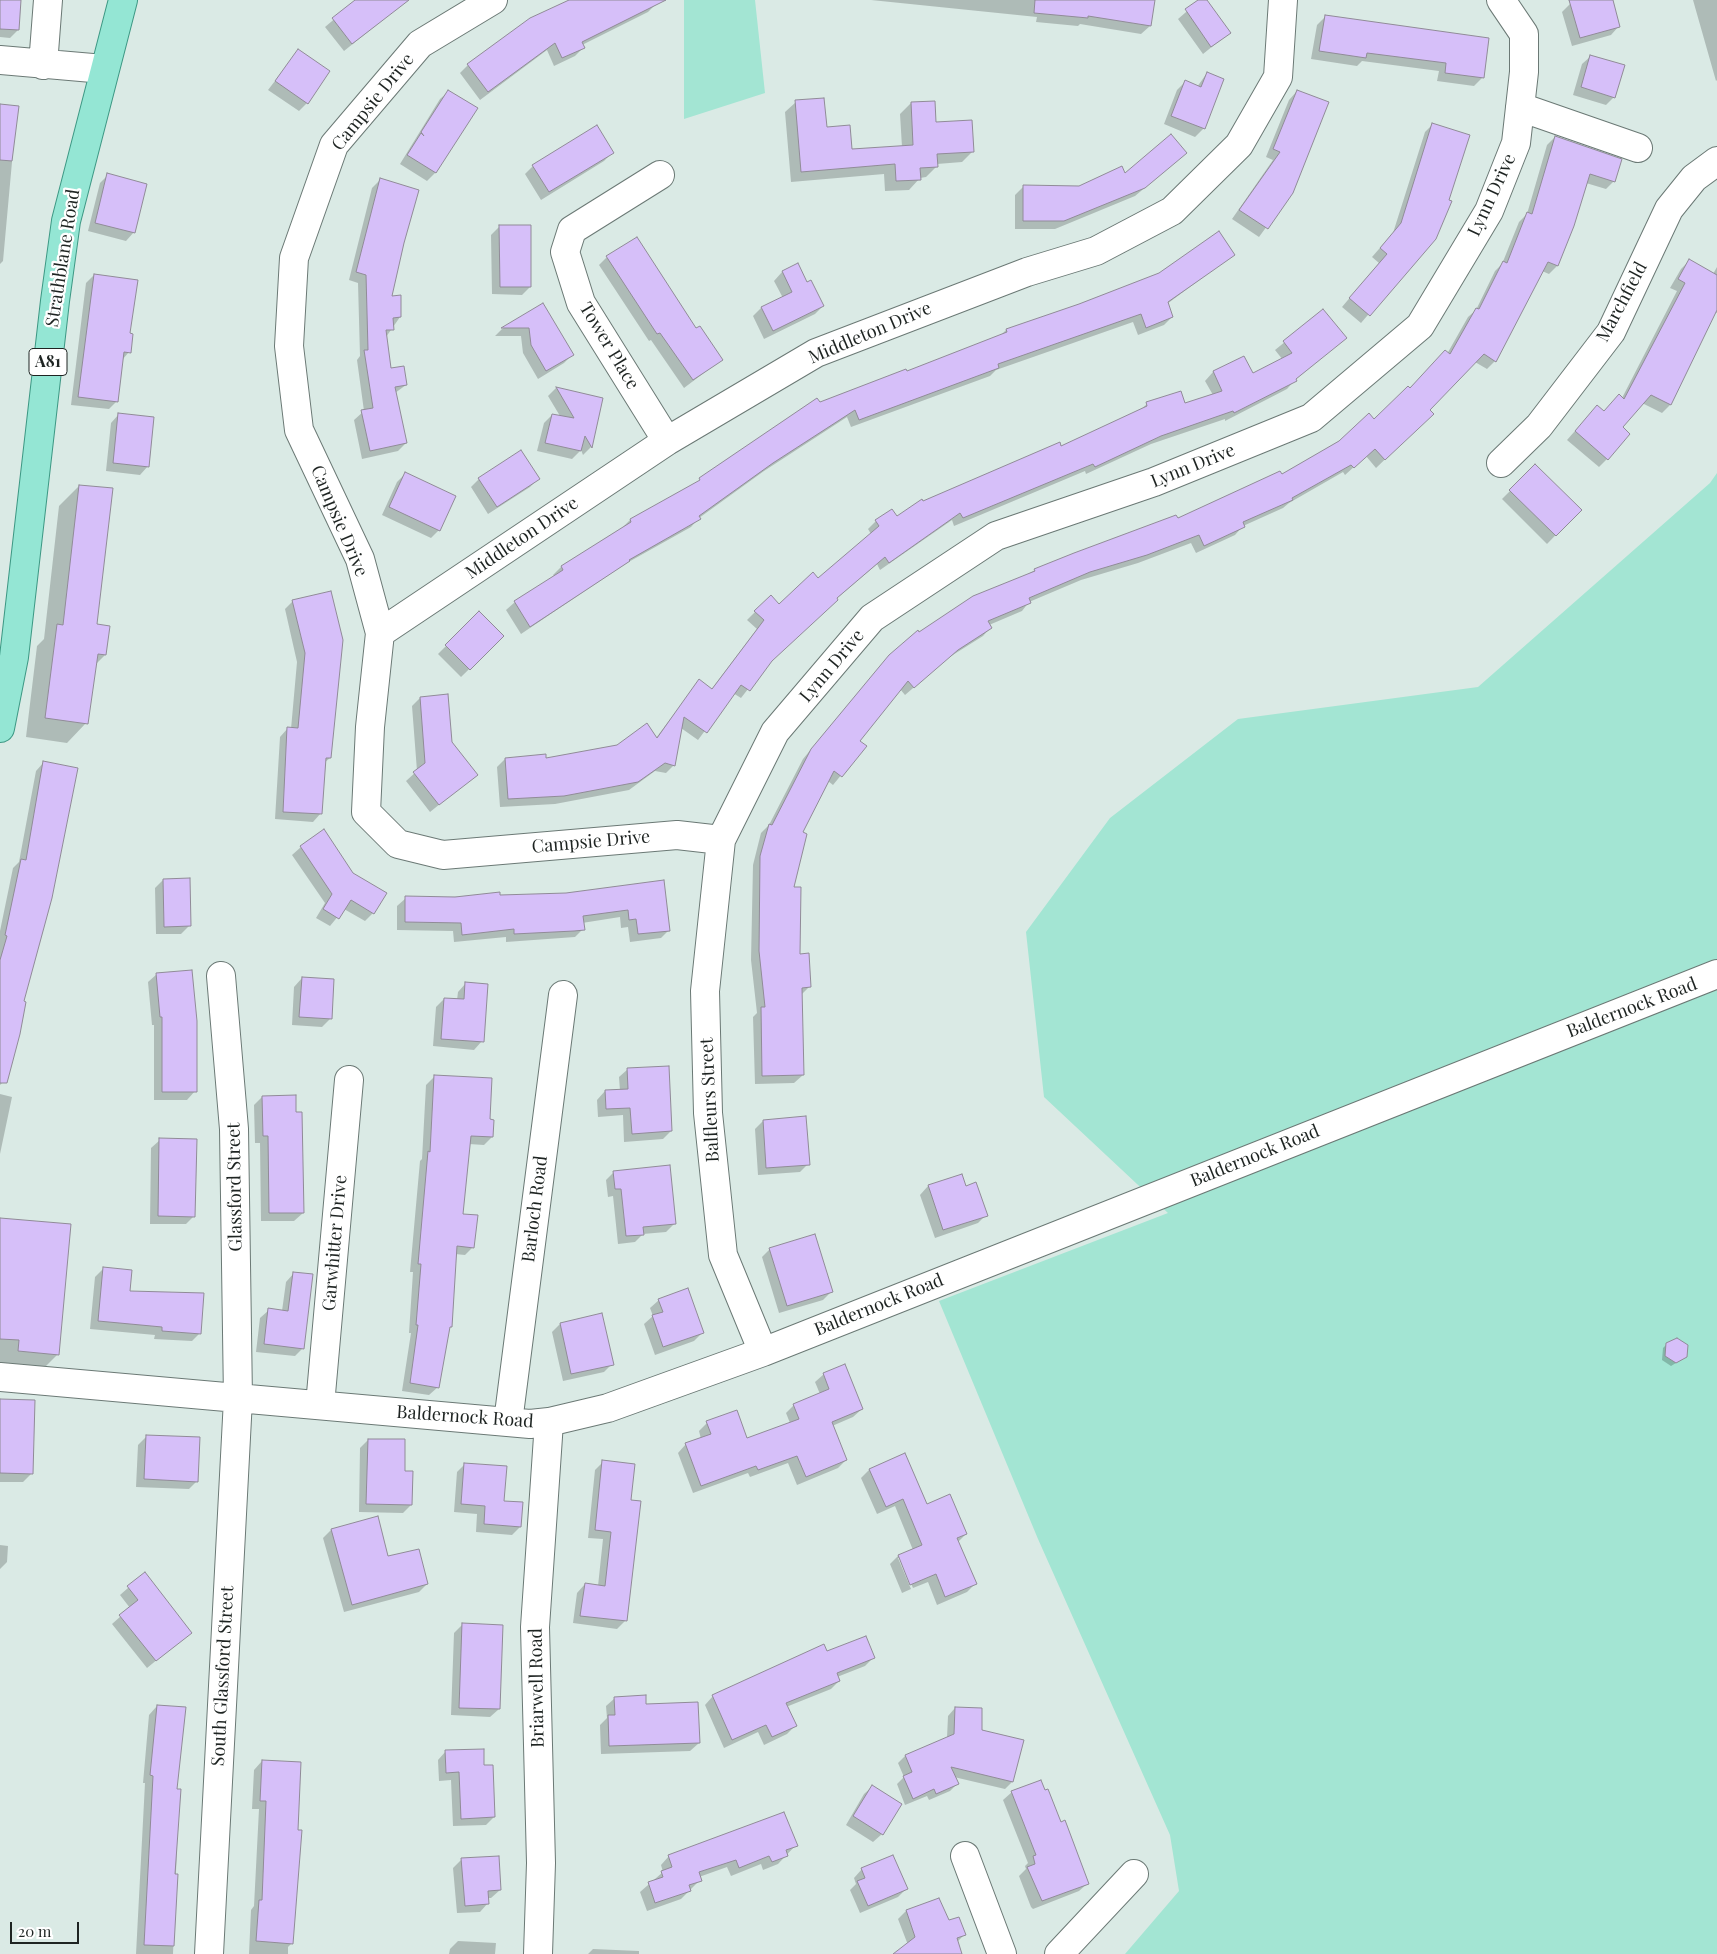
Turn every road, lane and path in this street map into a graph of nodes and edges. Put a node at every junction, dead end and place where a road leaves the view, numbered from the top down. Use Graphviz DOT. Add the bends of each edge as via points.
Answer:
graph roads {
  1 [pos="48,0"];
  2 [pos="123,0"];
  3 [pos="493,0"];
  4 [pos="1283,0"];
  5 [pos="1501,0"];
  6 [pos="0,60"];
  7 [pos="43,65"];
  8 [pos="104,69"];
  9 [pos="1520,107"];
  10 [pos="1638,148"];
  11 [pos="1717,161"];
  12 [pos="660,175"];
  13 [pos="667,441"];
  14 [pos="1501,463"];
  15 [pos="380,633"];
  16 [pos="0,728"];
  17 [pos="721,840"];
  18 [pos="1717,974"];
  19 [pos="221,976"];
  20 [pos="563,995"];
  21 [pos="349,1080"];
  22 [pos="763,1352"];
  23 [pos="0,1377"];
  24 [pos="238,1399"];
  25 [pos="320,1405"];
  26 [pos="508,1422"];
  27 [pos="549,1422"];
  28 [pos="965,1856"];
  29 [pos="1134,1874"];
  30 [pos="209,1954"];
  31 [pos="538,1954"];
  32 [pos="1002,1954"];
  33 [pos="1059,1954"];
  1 -- 7 [label="street"];
  2 -- 8 [label="main road, Strathblane Road / A81"];
  3 -- 15 [label="street, Campsie Drive" via="420,44 334,145 294,258 289,346 299,430 360,559"];
  4 -- 13 [label="street, Middleton Drive" via="1278,77 1239,145 1172,211 1096,251 1027,272 816,353"];
  5 -- 9 [label="street, Lynn Drive" via="1524,34"];
  6 -- 7 [label="street"];
  7 -- 8 [label="street"];
  8 -- 16 [label="main road, Strathblane Road / A81" via="66,220 14,657"];
  9 -- 10 [label="street"];
  9 -- 17 [label="street, Lynn Drive" via="1516,143 1489,211 1420,326 1311,418 1154,482 996,536 872,618 776,732"];
  11 -- 14 [label="street, Marchfield" via="1694,178 1669,209 1611,332 1539,426"];
  12 -- 13 [label="street, Tower Place" via="572,230 565,252 581,303"];
  13 -- 15 [label="street, Middleton Drive"];
  15 -- 17 [label="street, Campsie Drive" via="370,727 366,812 398,844 443,855 677,835"];
  17 -- 22 [label="street, Balfleurs Street" via="705,991 708,1113 723,1255"];
  18 -- 22 [label="street, Baldernock Road"];
  19 -- 24 [label="street, Glassford Street" via="234,1129"];
  20 -- 26 [label="street, Barloch Road"];
  21 -- 25 [label="street, Garwhitter Drive"];
  22 -- 27 [label="street, Baldernock Road" via="608,1408"];
  23 -- 24 [label="street, Baldernock Road"];
  24 -- 25 [label="street, Baldernock Road"];
  24 -- 30 [label="street, South Glassford Street"];
  25 -- 26 [label="street, Baldernock Road"];
  26 -- 27 [label="street, Baldernock Road"];
  27 -- 31 [label="street, Briarwell Road" via="535,1627 540,1863"];
  28 -- 32 [label="street"];
  29 -- 33 [label="street"];
}
